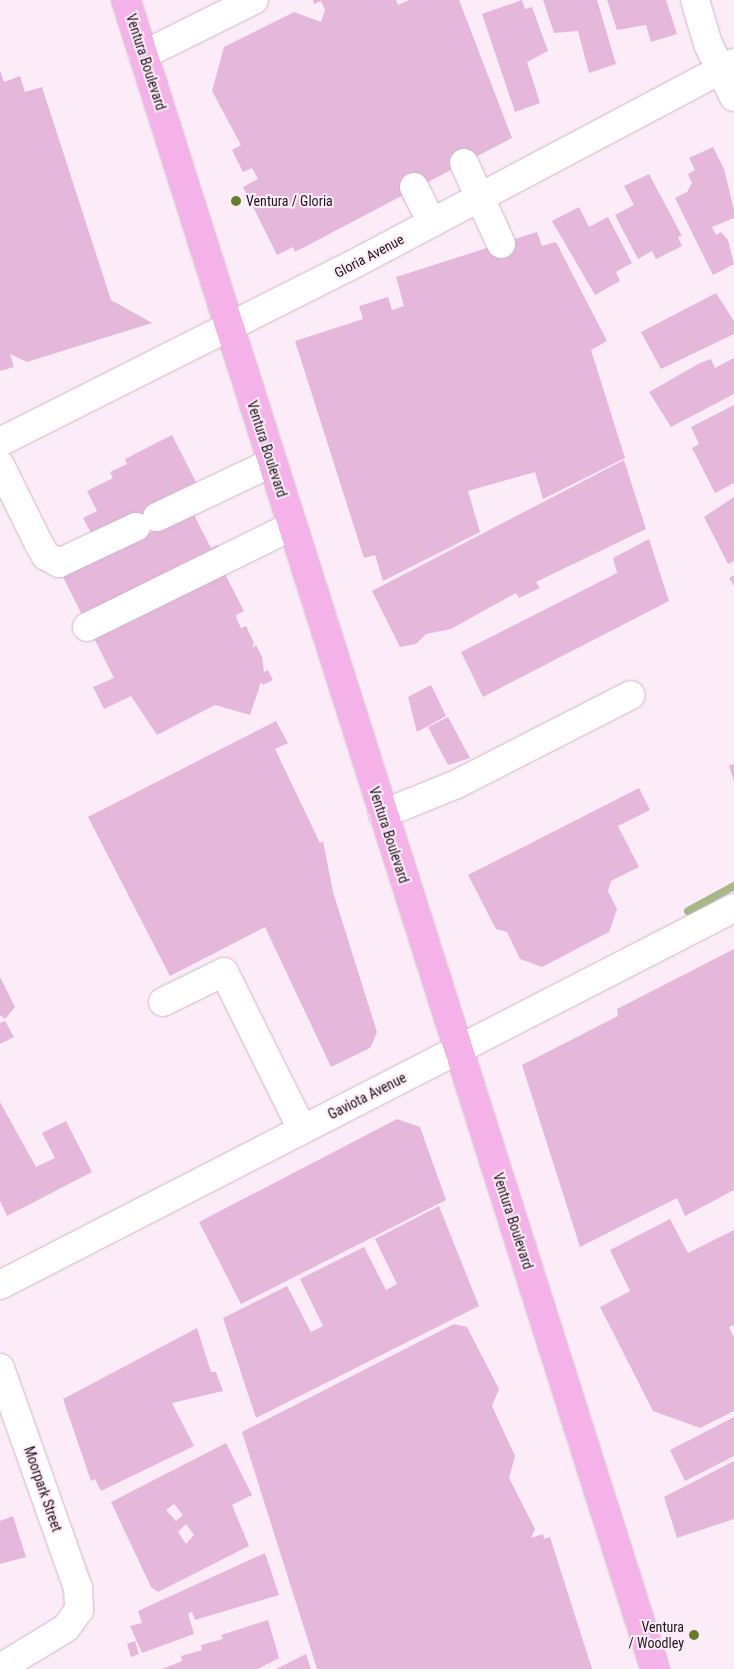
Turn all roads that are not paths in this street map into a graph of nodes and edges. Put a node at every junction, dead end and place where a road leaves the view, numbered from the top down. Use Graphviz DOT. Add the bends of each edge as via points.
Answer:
graph roads {
  1 [pos="126,0"];
  2 [pos="254,0"];
  3 [pos="695,0"];
  4 [pos="143,55"];
  5 [pos="728,67"];
  6 [pos="734,97"];
  7 [pos="464,162"];
  8 [pos="414,187"];
  9 [pos="482,196"];
  10 [pos="432,223"];
  11 [pos="501,244"];
  12 [pos="227,327"];
  13 [pos="0,442"];
  14 [pos="271,463"];
  15 [pos="0,465"];
  16 [pos="292,526"];
  17 [pos="87,627"];
  18 [pos="631,695"];
  19 [pos="383,814"];
  20 [pos="734,908"];
  21 [pos="163,1002"];
  22 [pos="458,1050"];
  23 [pos="302,1129"];
  24 [pos="0,1285"];
  25 [pos="0,1368"];
  26 [pos="0,1668"];
  27 [pos="655,1669"];
  1 -- 4 [label="main road, Ventura Boulevard"];
  2 -- 4 [label="street"];
  3 -- 5 [label="street"];
  4 -- 12 [label="main road, Ventura Boulevard"];
  5 -- 6 [label="street"];
  5 -- 9 [label="street, Gloria Avenue"];
  7 -- 9 [label="street"];
  8 -- 10 [label="street"];
  9 -- 10 [label="street, Gloria Avenue"];
  9 -- 11 [label="street"];
  10 -- 12 [label="street, Gloria Avenue"];
  12 -- 13 [label="street, Gloria Avenue"];
  12 -- 14 [label="main road, Ventura Boulevard"];
  14 -- 15 [label="street" via="59,563 46,556"];
  14 -- 16 [label="main road, Ventura Boulevard"];
  16 -- 17 [label="street"];
  16 -- 19 [label="main road, Ventura Boulevard"];
  18 -- 19 [label="street" via="457,784"];
  19 -- 22 [label="main road, Ventura Boulevard"];
  20 -- 22 [label="street, Gaviota Avenue"];
  21 -- 23 [label="street" via="224,972"];
  22 -- 23 [label="street, Gaviota Avenue"];
  22 -- 27 [label="main road, Ventura Boulevard"];
  23 -- 24 [label="street, Gaviota Avenue"];
  25 -- 26 [label="street, Moorpark Street" via="78,1588 79,1610 66,1628"];
}
